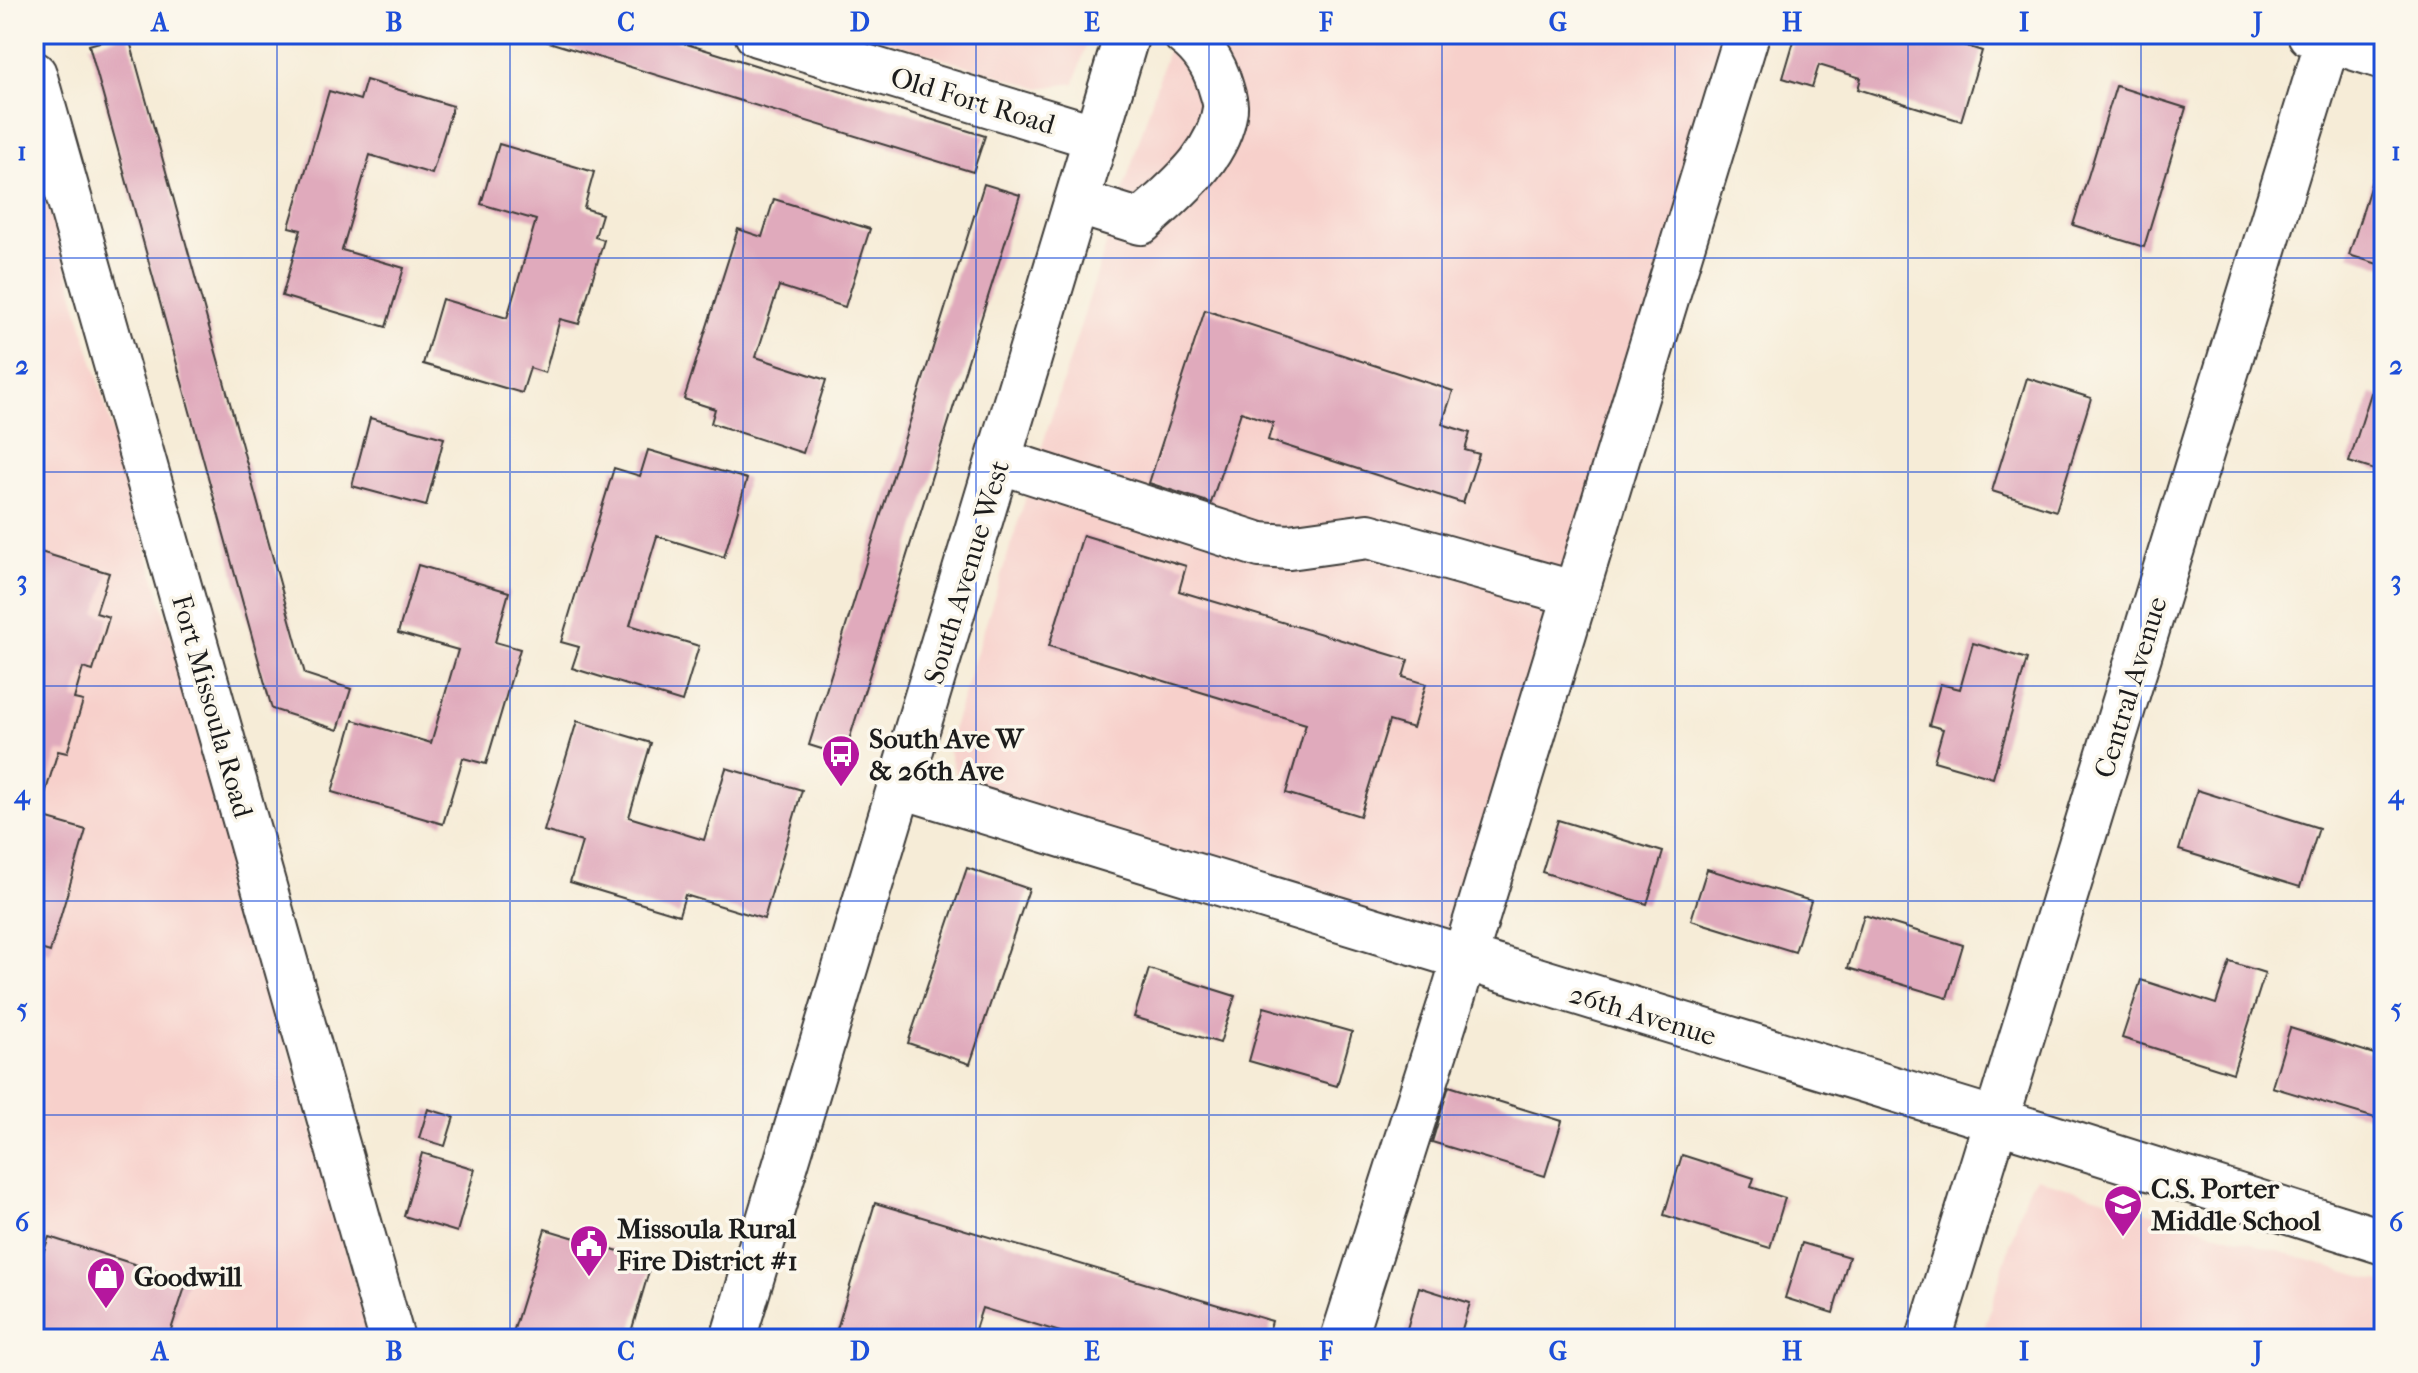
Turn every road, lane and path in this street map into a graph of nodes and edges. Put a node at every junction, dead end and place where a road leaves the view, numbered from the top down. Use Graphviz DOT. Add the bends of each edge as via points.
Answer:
graph roads {
  1 [pos="757,34"];
  2 [pos="1127,34"];
  3 [pos="1185,34"];
  4 [pos="1747,34"];
  5 [pos="2322,36"];
  6 [pos="2384,57"];
  7 [pos="34,74"];
  8 [pos="1096,137"];
  9 [pos="1077,202"];
  10 [pos="999,461"];
  11 [pos="1576,594"];
  12 [pos="902,786"];
  13 [pos="1464,959"];
  14 [pos="1996,1121"];
  15 [pos="2384,1242"];
  16 [pos="392,1339"];
  17 [pos="733,1339"];
  18 [pos="1343,1339"];
  19 [pos="1929,1339"];
  1 -- 8 [label="street, Old Fort Road"];
  2 -- 8 [label="street, South Avenue West"];
  3 -- 9 [label="street" via="1202,47 1226,107 1202,164 1141,222"];
  4 -- 11 [label="street"];
  5 -- 6 [label="street"];
  5 -- 14 [label="street, Central Avenue"];
  7 -- 16 [label="street, Fort Missoula Road"];
  8 -- 9 [label="street, South Avenue West"];
  9 -- 10 [label="street, South Avenue West"];
  10 -- 11 [label="street" via="1260,545 1289,547 1368,536"];
  10 -- 12 [label="street, South Avenue West"];
  11 -- 13 [label="street"];
  12 -- 13 [label="street, 26th Avenue"];
  12 -- 17 [label="street, South Avenue West"];
  13 -- 14 [label="street, 26th Avenue"];
  13 -- 18 [label="street"];
  14 -- 15 [label="street, 26th Avenue"];
  14 -- 19 [label="street, Central Avenue"];
}
